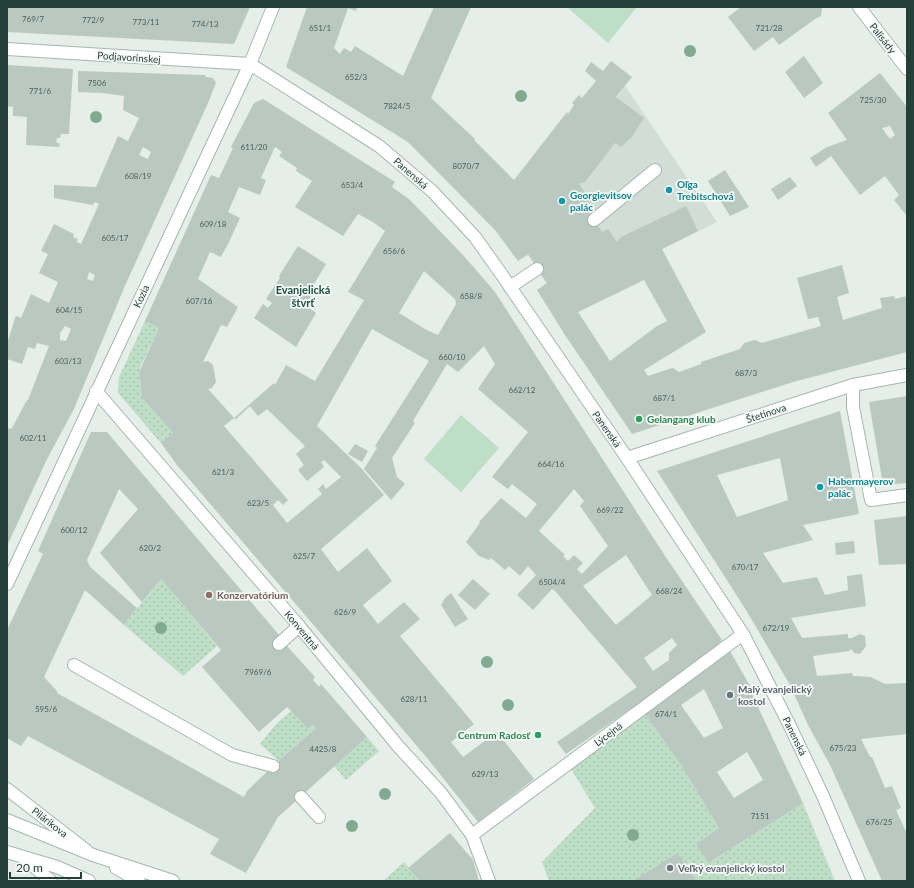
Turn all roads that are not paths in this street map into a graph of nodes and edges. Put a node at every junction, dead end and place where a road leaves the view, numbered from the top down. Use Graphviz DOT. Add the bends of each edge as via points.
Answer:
graph roads {
  1 [pos="273,7"];
  2 [pos="859,7"];
  3 [pos="7,49"];
  4 [pos="250,64"];
  5 [pos="907,69"];
  6 [pos="655,170"];
  7 [pos="594,220"];
  8 [pos="537,269"];
  9 [pos="510,286"];
  10 [pos="907,375"];
  11 [pos="853,385"];
  12 [pos="96,391"];
  13 [pos="627,458"];
  14 [pos="907,495"];
  15 [pos="7,584"];
  16 [pos="299,626"];
  17 [pos="743,634"];
  18 [pos="279,644"];
  19 [pos="74,665"];
  20 [pos="274,766"];
  21 [pos="7,788"];
  22 [pos="301,797"];
  23 [pos="319,817"];
  24 [pos="7,820"];
  25 [pos="472,834"];
  26 [pos="7,852"];
  27 [pos="93,855"];
  28 [pos="22,857"];
  29 [pos="51,881"];
  30 [pos="89,881"];
  31 [pos="139,881"];
  32 [pos="174,881"];
  33 [pos="489,881"];
  34 [pos="859,881"];
  1 -- 4 [label="street, Kozia"];
  2 -- 5 [label="street, Palisády"];
  3 -- 4 [label="street, Podjavorinskej"];
  4 -- 9 [label="street, Panenská" via="385,151 432,191 475,237"];
  4 -- 12 [label="street, Kozia"];
  6 -- 7 [label="street"];
  8 -- 9 [label="street"];
  9 -- 13 [label="street, Panenská"];
  10 -- 11 [label="street, Štetinova"];
  11 -- 13 [label="street, Štetinova"];
  11 -- 14 [label="street" via="853,407 870,500"];
  12 -- 15 [label="street, Kozia"];
  12 -- 16 [label="street, Konventná"];
  13 -- 17 [label="street, Panenská"];
  16 -- 18 [label="street"];
  16 -- 25 [label="street, Konventná" via="398,746 441,793"];
  17 -- 25 [label="street, Lýcejná"];
  17 -- 34 [label="street, Panenská" via="804,754"];
  19 -- 20 [label="street" via="232,755"];
  21 -- 27 [label="street, Pilárikova"];
  22 -- 23 [label="street"];
  24 -- 27 [label="street"];
  25 -- 33 [label="street, Konventná"];
  26 -- 28 [label="street"];
  27 -- 31 [label="street"];
  27 -- 32 [label="street"];
  28 -- 29 [label="street"];
  28 -- 30 [label="street" via="56,867"];
}
